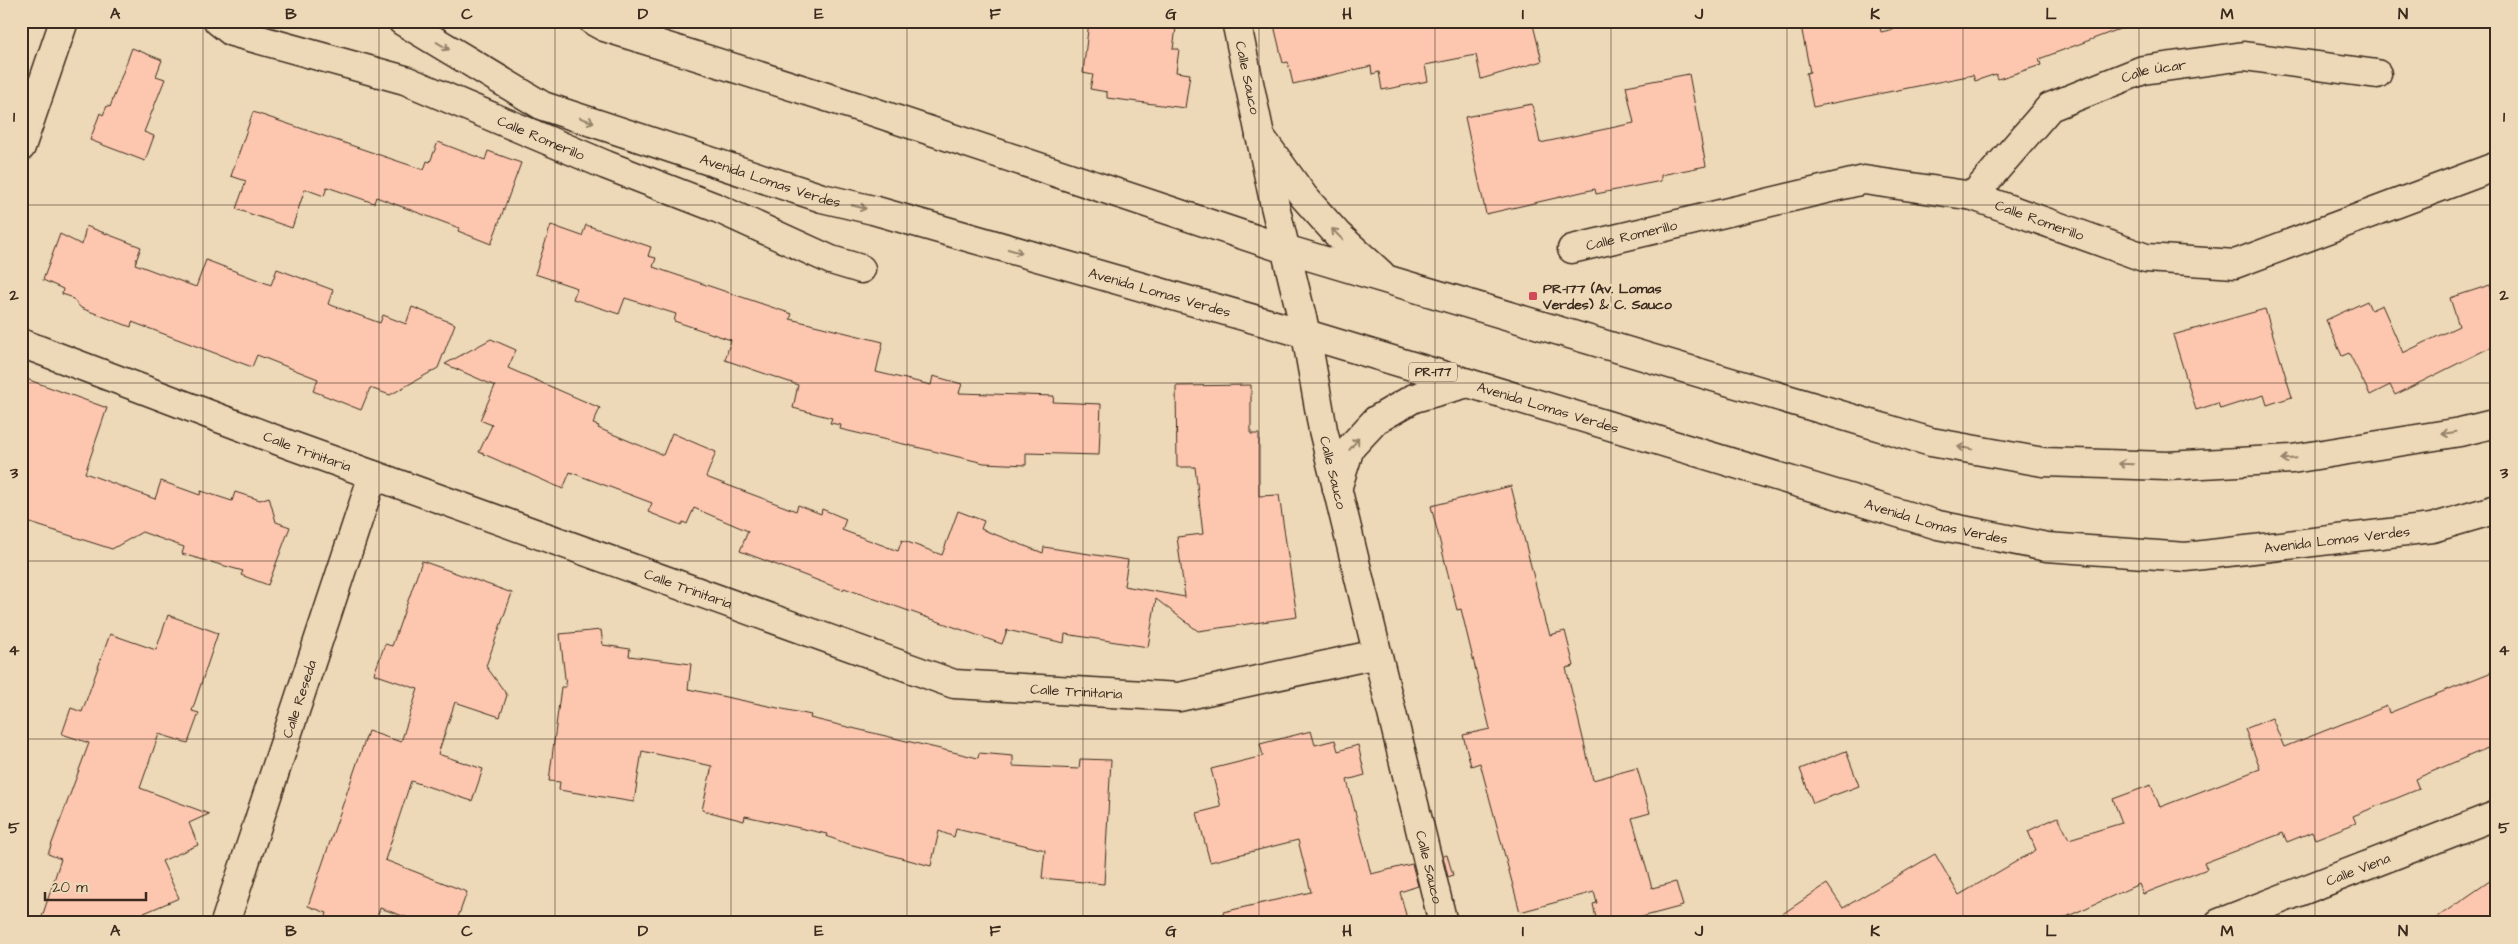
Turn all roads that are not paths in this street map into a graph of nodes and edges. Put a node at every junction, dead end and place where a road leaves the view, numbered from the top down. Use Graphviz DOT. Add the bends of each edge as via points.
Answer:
graph roads {
  1 [pos="64,21"];
  2 [pos="218,21"];
  3 [pos="402,21"];
  4 [pos="593,21"];
  5 [pos="1236,21"];
  6 [pos="2377,74"];
  7 [pos="1260,136"];
  8 [pos="21,146"];
  9 [pos="2497,166"];
  10 [pos="1973,196"];
  11 [pos="1285,248"];
  12 [pos="1572,249"];
  13 [pos="861,269"];
  14 [pos="1386,279"];
  15 [pos="1306,334"];
  16 [pos="21,343"];
  17 [pos="1468,383"];
  18 [pos="2497,423"];
  19 [pos="374,475"];
  20 [pos="1337,489"];
  21 [pos="2497,510"];
  22 [pos="1378,654"];
  23 [pos="2497,815"];
  24 [pos="2272,913"];
  25 [pos="225,923"];
  26 [pos="1443,923"];
  27 [pos="2219,923"];
  1 -- 8 [label="street"];
  2 -- 13 [label="street, Calle Romerillo" via="232,32 405,80 717,208 831,260"];
  3 -- 15 [label="street, Avenida Lomas Verdes / PR-177, one-way" via="544,106 822,198"];
  4 -- 11 [label="street"];
  5 -- 7 [label="street, Calle Sauco"];
  6 -- 10 [label="street, Calle Úcar" via="2244,56 2143,70 2050,107"];
  7 -- 11 [label="street, Calle Sauco"];
  14 -- 7 [label="street, one-way" via="1310,204"];
  9 -- 10 [label="street, Calle Romerillo" via="2234,264 2146,258"];
  10 -- 12 [label="street, Calle Romerillo" via="1864,180"];
  11 -- 14 [label="street"];
  11 -- 15 [label="street, Calle Sauco"];
  18 -- 14 [label="street, one-way" via="2292,459 2167,466 2044,462 1931,442"];
  15 -- 17 [label="street, Avenida Lomas Verdes / PR-177"];
  15 -- 20 [label="street, Calle Sauco"];
  16 -- 19 [label="street, Calle Trinitaria"];
  20 -- 17 [label="street, one-way" via="1350,448 1376,420 1414,398"];
  17 -- 21 [label="street, Avenida Lomas Verdes / PR-177" via="1938,525 2046,547 2186,557 2432,528"];
  19 -- 22 [label="street, Calle Trinitaria" via="954,684 1179,697"];
  19 -- 25 [label="street, Calle Reseda"];
  20 -- 22 [label="street, Calle Sauco"];
  22 -- 26 [label="street, Calle Sauco"];
  23 -- 24 [label="street, Calle Viena"];
  24 -- 27 [label="street, Calle Viena"];
}
